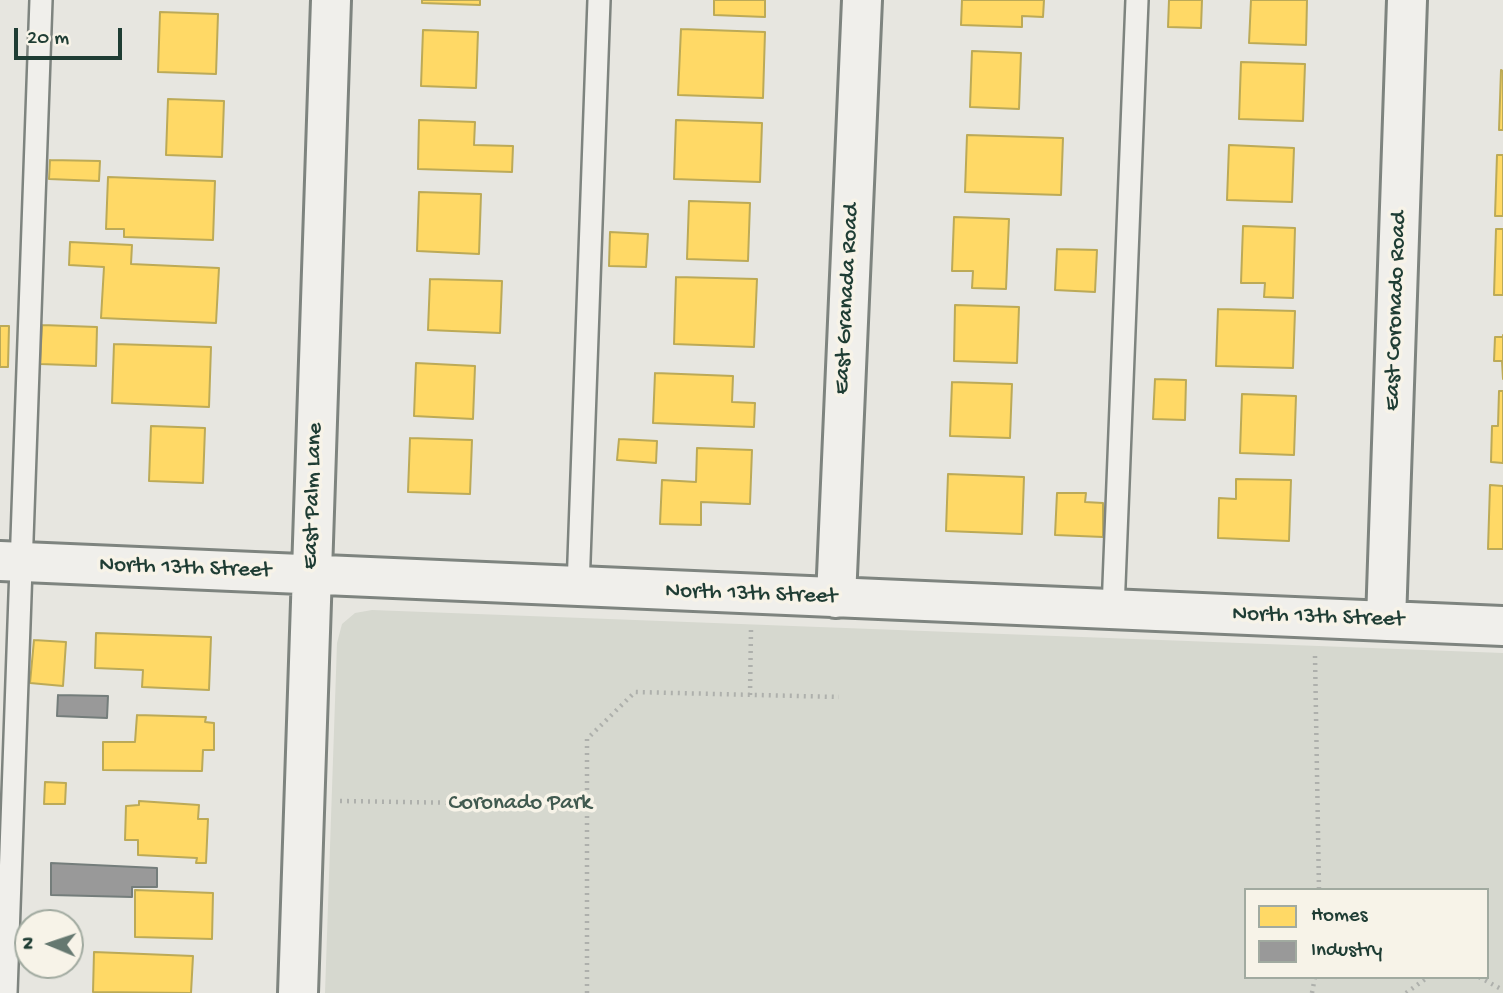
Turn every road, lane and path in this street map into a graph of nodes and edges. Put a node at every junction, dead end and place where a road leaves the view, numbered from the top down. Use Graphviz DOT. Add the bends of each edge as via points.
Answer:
graph roads {
  1 [pos="41,0"];
  2 [pos="331,0"];
  3 [pos="599,0"];
  4 [pos="862,0"];
  5 [pos="1137,0"];
  6 [pos="1407,0"];
  7 [pos="11,562"];
  8 [pos="311,575"];
  9 [pos="579,588"];
  10 [pos="835,598"];
  11 [pos="1113,610"];
  12 [pos="1386,621"];
  13 [pos="1503,626"];
  14 [pos="751,628"];
  15 [pos="1315,649"];
  16 [pos="750,695"];
  17 [pos="839,697"];
  18 [pos="337,801"];
  19 [pos="587,806"];
  20 [pos="1319,888"];
  21 [pos="1425,979"];
  22 [pos="1483,979"];
  23 [pos="1503,989"];
  24 [pos="6,993"];
  25 [pos="298,993"];
  26 [pos="587,993"];
  27 [pos="1406,993"];
  1 -- 7 [label="lane"];
  2 -- 8 [label="street, East Palm Lane"];
  3 -- 9 [label="lane"];
  4 -- 10 [label="street, East Granada Road"];
  5 -- 11 [label="lane"];
  6 -- 12 [label="street, East Coronado Road"];
  7 -- 8 [label="street, North 13th Street"];
  7 -- 24 [label="lane"];
  8 -- 9 [label="street, North 13th Street"];
  8 -- 25 [label="street, East Palm Lane"];
  9 -- 10 [label="street, North 13th Street"];
  10 -- 11 [label="street, North 13th Street"];
  11 -- 12 [label="street, North 13th Street"];
  12 -- 13 [label="street, North 13th Street"];
  14 -- 16 [label="path"];
  15 -- 20 [label="path"];
  16 -- 17 [label="path"];
  16 -- 19 [label="path" via="635,692 587,739"];
  18 -- 19 [label="path"];
  19 -- 26 [label="path"];
  21 -- 27 [label="path"];
  22 -- 23 [label="path"];
}
